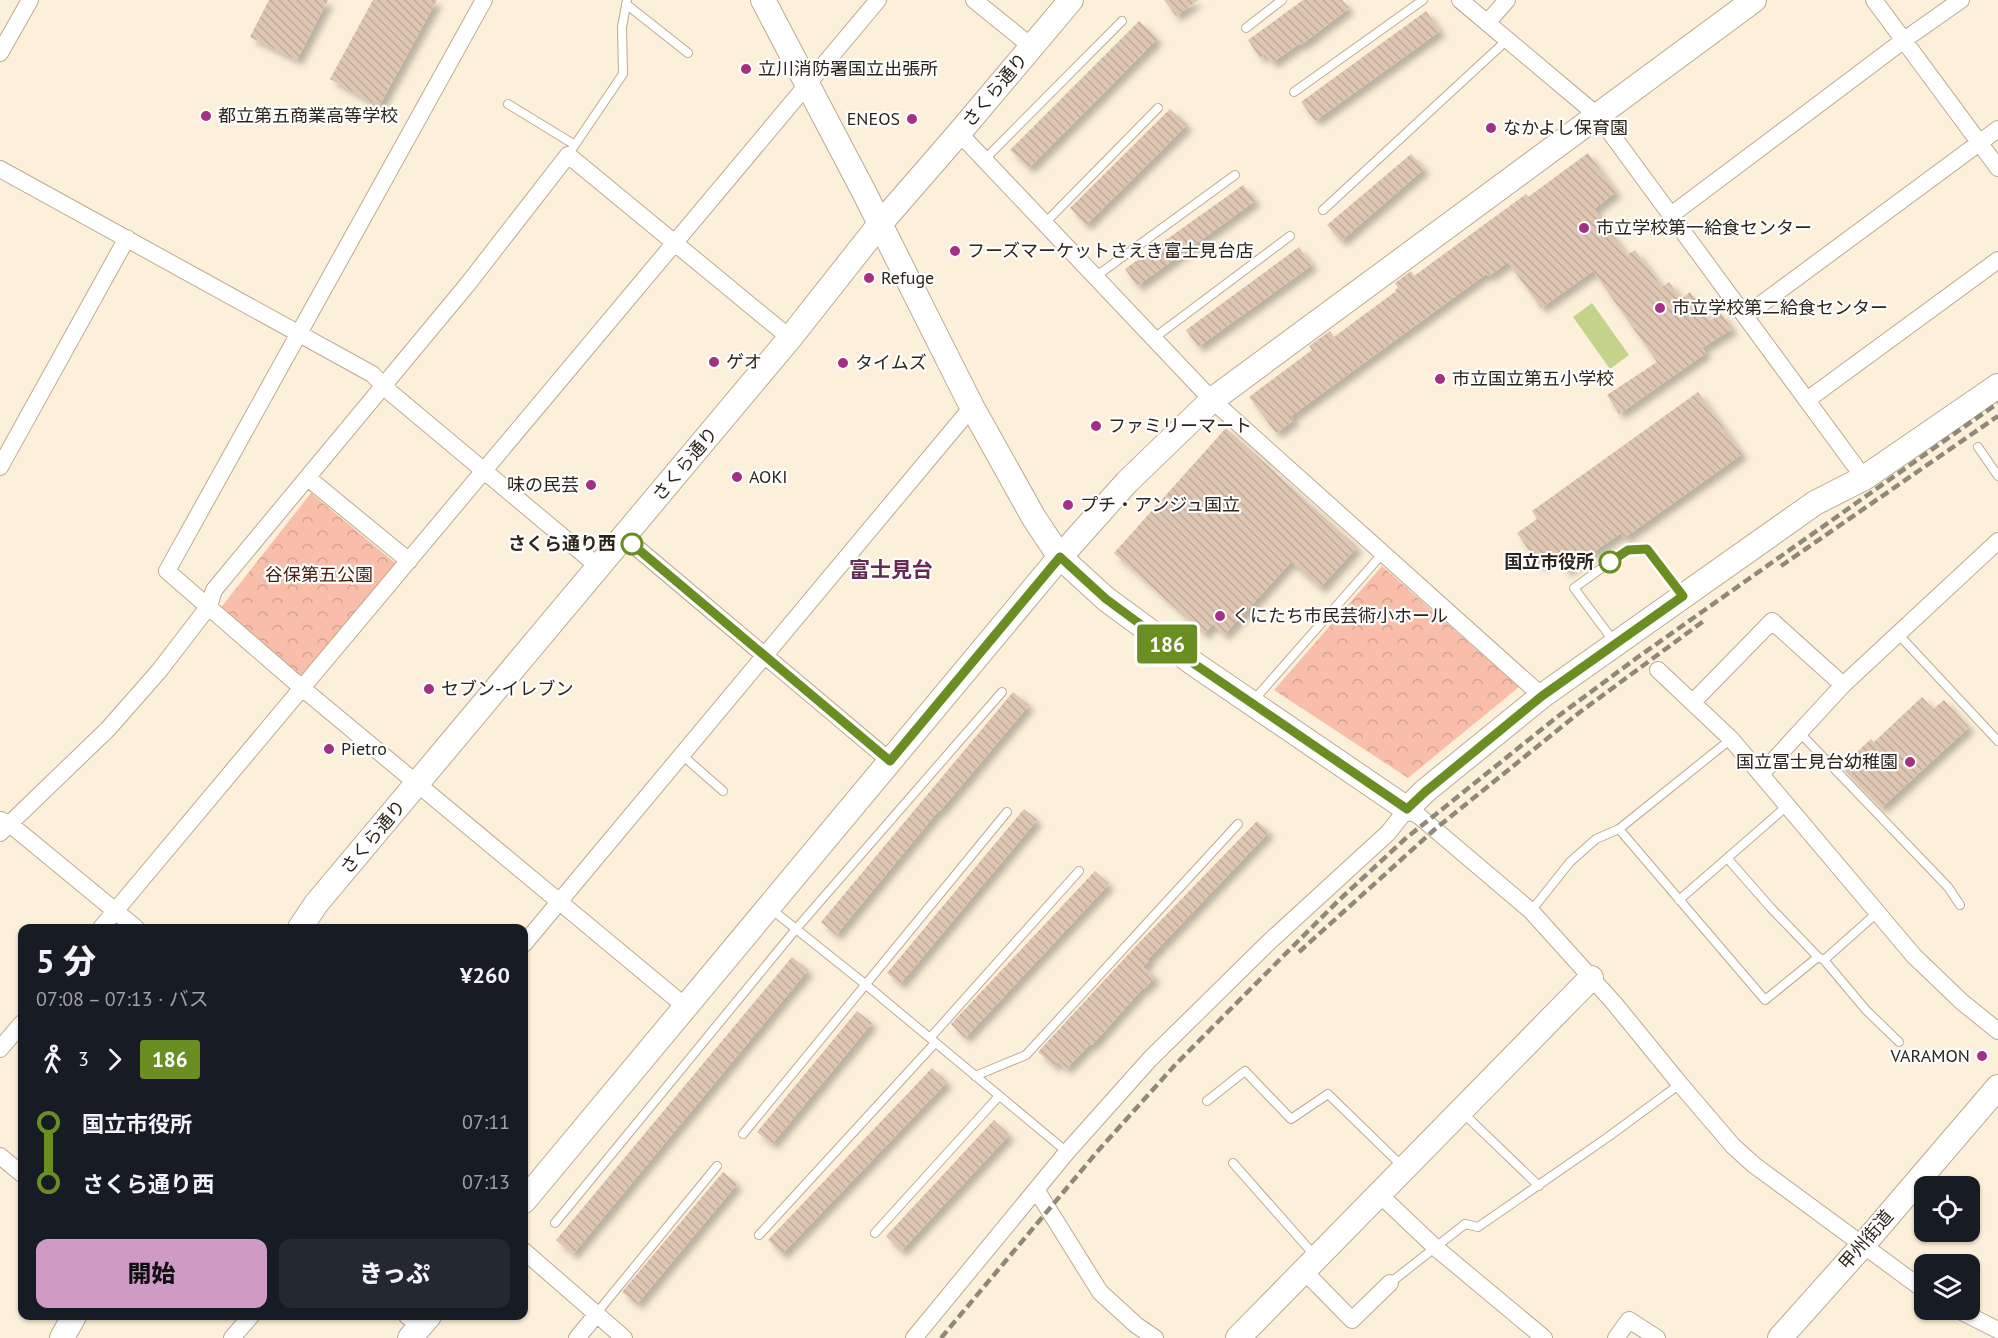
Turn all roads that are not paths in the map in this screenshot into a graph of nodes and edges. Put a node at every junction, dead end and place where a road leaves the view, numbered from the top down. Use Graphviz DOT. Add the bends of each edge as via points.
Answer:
graph roads {
  1 [pos="30,0"];
  2 [pos="484,0"];
  3 [pos="763,0"];
  4 [pos="878,0"];
  5 [pos="974,0"];
  6 [pos="1071,0"];
  7 [pos="1282,0"];
  8 [pos="1423,0"];
  9 [pos="1460,0"];
  10 [pos="1507,0"];
  11 [pos="1754,0"];
  12 [pos="1874,0"];
  13 [pos="1961,0"];
  14 [pos="626,2"];
  15 [pos="1122,21"];
  16 [pos="1487,23"];
  17 [pos="1246,28"];
  18 [pos="1507,40"];
  19 [pos="1904,40"];
  20 [pos="1032,47"];
  21 [pos="0,53"];
  22 [pos="688,53"];
  23 [pos="807,84"];
  24 [pos="1294,92"];
  25 [pos="508,104"];
  26 [pos="1158,108"];
  27 [pos="1598,116"];
  28 [pos="1998,129"];
  29 [pos="959,133"];
  30 [pos="1979,142"];
  31 [pos="572,150"];
  32 [pos="984,160"];
  33 [pos="1998,168"];
  34 [pos="0,169"];
  35 [pos="1235,175"];
  36 [pos="1323,210"];
  37 [pos="1671,215"];
  38 [pos="1045,223"];
  39 [pos="880,224"];
  40 [pos="1290,236"];
  41 [pos="127,238"];
  42 [pos="675,243"];
  43 [pos="1998,260"];
  44 [pos="1095,276"];
  45 [pos="1745,316"];
  46 [pos="300,334"];
  47 [pos="790,338"];
  48 [pos="1154,338"];
  49 [pos="385,386"];
  50 [pos="1998,386"];
  51 [pos="1212,399"];
  52 [pos="1807,400"];
  53 [pos="972,407"];
  54 [pos="1977,447"];
  55 [pos="0,467"];
  56 [pos="484,471"];
  57 [pos="1998,477"];
  58 [pos="308,478"];
  59 [pos="1864,478"];
  60 [pos="624,537"];
  61 [pos="1998,541"];
  62 [pos="1383,553"];
  63 [pos="1060,557"];
  64 [pos="409,561"];
  65 [pos="599,567"];
  66 [pos="1683,596"];
  67 [pos="209,606"];
  68 [pos="1898,634"];
  69 [pos="1615,644"];
  70 [pos="764,656"];
  71 [pos="1658,670"];
  72 [pos="1843,684"];
  73 [pos="302,688"];
  74 [pos="1002,692"];
  75 [pos="1542,696"];
  76 [pos="1693,702"];
  77 [pos="1251,704"];
  78 [pos="1799,732"];
  79 [pos="1731,739"];
  80 [pos="1998,741"];
  81 [pos="682,755"];
  82 [pos="890,761"];
  83 [pos="1762,773"];
  84 [pos="417,785"];
  85 [pos="723,791"];
  86 [pos="1787,806"];
  87 [pos="1407,809"];
  88 [pos="1007,812"];
  89 [pos="1239,824"];
  90 [pos="4,826"];
  91 [pos="1619,829"];
  92 [pos="1728,859"];
  93 [pos="1079,871"];
  94 [pos="1679,900"];
  95 [pos="559,901"];
  96 [pos="1960,905"];
  97 [pos="768,907"];
  98 [pos="1531,911"];
  99 [pos="115,912"];
  100 [pos="1878,912"];
  101 [pos="104,924"];
  102 [pos="131,924"];
  103 [pos="303,924"];
  104 [pos="796,929"];
  105 [pos="528,939"];
  106 [pos="1821,959"];
  107 [pos="1591,978"];
  108 [pos="865,984"];
  109 [pos="686,1006"];
  110 [pos="18,1028"];
  111 [pos="1998,1031"];
  112 [pos="932,1040"];
  113 [pos="1899,1042"];
  114 [pos="0,1049"];
  115 [pos="975,1076"];
  116 [pos="1680,1084"];
  117 [pos="1998,1087"];
  118 [pos="999,1096"];
  119 [pos="1207,1101"];
  120 [pos="1461,1111"];
  121 [pos="743,1134"];
  122 [pos="1067,1152"];
  123 [pos="0,1156"];
  124 [pos="1233,1163"];
  125 [pos="717,1166"];
  126 [pos="1405,1168"];
  127 [pos="18,1171"];
  128 [pos="1539,1186"];
  129 [pos="1037,1191"];
  130 [pos="1379,1194"];
  131 [pos="528,1196"];
  132 [pos="555,1223"];
  133 [pos="875,1233"];
  134 [pos="759,1235"];
  135 [pos="1863,1245"];
  136 [pos="1436,1248"];
  137 [pos="528,1255"];
  138 [pos="1310,1264"];
  139 [pos="1390,1282"];
  140 [pos="1914,1284"];
  141 [pos="596,1315"];
  142 [pos="72,1320"];
  143 [pos="248,1320"];
  144 [pos="1978,1320"];
  145 [pos="1998,1330"];
  146 [pos="62,1338"];
  147 [pos="232,1338"];
  148 [pos="577,1338"];
  149 [pos="624,1338"];
  150 [pos="914,1338"];
  151 [pos="1155,1338"];
  152 [pos="1238,1338"];
  153 [pos="1544,1338"];
  154 [pos="1616,1338"];
  155 [pos="1657,1338"];
  156 [pos="1780,1338"];
  1 -- 21 [label="street"];
  2 -- 46 [label="street"];
  3 -- 23 [label="street"];
  4 -- 23 [label="street"];
  5 -- 20 [label="street"];
  6 -- 20 [label="street, さくら通り"];
  7 -- 17 [label="lane"];
  8 -- 24 [label="lane"];
  9 -- 16 [label="street"];
  10 -- 16 [label="street"];
  11 -- 27 [label="street"];
  12 -- 19 [label="street"];
  13 -- 19 [label="street"];
  14 -- 22 [label="lane"];
  14 -- 31 [label="lane" via="623,74"];
  15 -- 32 [label="lane"];
  16 -- 18 [label="street"];
  18 -- 27 [label="street"];
  18 -- 36 [label="lane"];
  19 -- 30 [label="street"];
  19 -- 37 [label="street"];
  20 -- 29 [label="street, さくら通り"];
  23 -- 39 [label="street"];
  23 -- 42 [label="street"];
  25 -- 31 [label="lane"];
  26 -- 38 [label="lane"];
  27 -- 37 [label="street"];
  27 -- 51 [label="street"];
  28 -- 30 [label="street"];
  29 -- 32 [label="street"];
  29 -- 39 [label="street, さくら通り"];
  30 -- 33 [label="street"];
  30 -- 45 [label="street"];
  31 -- 42 [label="street"];
  31 -- 49 [label="street"];
  32 -- 38 [label="street"];
  34 -- 41 [label="street"];
  35 -- 44 [label="lane"];
  37 -- 45 [label="street"];
  38 -- 44 [label="street"];
  39 -- 47 [label="street, さくら通り"];
  39 -- 53 [label="street"];
  40 -- 48 [label="lane"];
  41 -- 46 [label="street"];
  41 -- 55 [label="street"];
  42 -- 47 [label="street"];
  42 -- 56 [label="street"];
  43 -- 52 [label="street"];
  44 -- 48 [label="street"];
  45 -- 52 [label="street"];
  46 -- 49 [label="street" via="372,374"];
  46 -- 67 [label="street" via="167,571"];
  47 -- 60 [label="street, さくら通り"];
  48 -- 51 [label="street"];
  49 -- 56 [label="street"];
  49 -- 58 [label="street"];
  50 -- 59 [label="street"];
  51 -- 62 [label="street"];
  51 -- 63 [label="street" via="1127,482"];
  52 -- 59 [label="street"];
  53 -- 63 [label="street"];
  53 -- 70 [label="street"];
  54 -- 57 [label="lane"];
  56 -- 64 [label="street"];
  56 -- 65 [label="street"];
  58 -- 64 [label="street"];
  58 -- 67 [label="street" via="214,590"];
  59 -- 66 [label="street" via="1815,503"];
  60 -- 65 [label="street, さくら通り"];
  60 -- 70 [label="street"];
  61 -- 68 [label="street"];
  62 -- 75 [label="street"];
  62 -- 77 [label="lane"];
  63 -- 77 [label="street" via="1106,599"];
  63 -- 82 [label="street"];
  64 -- 73 [label="street"];
  65 -- 84 [label="street, さくら通り"];
  66 -- 69 [label="street"];
  66 -- 69 [label="lane" via="1647,549 1628,550 1618,556 1574,588"];
  67 -- 73 [label="street"];
  67 -- 90 [label="street" via="108,729"];
  68 -- 72 [label="street"];
  68 -- 80 [label="lane"];
  69 -- 75 [label="street"];
  70 -- 81 [label="street"];
  70 -- 82 [label="street"];
  71 -- 76 [label="street"];
  72 -- 76 [label="street" via="1772,621"];
  72 -- 78 [label="street"];
  73 -- 84 [label="street"];
  73 -- 99 [label="street"];
  74 -- 104 [label="lane"];
  75 -- 87 [label="street"];
  76 -- 79 [label="street"];
  77 -- 87 [label="street"];
  78 -- 83 [label="street"];
  78 -- 96 [label="lane" via="1948,887"];
  79 -- 83 [label="street"];
  79 -- 91 [label="lane"];
  81 -- 85 [label="lane"];
  81 -- 95 [label="street"];
  82 -- 97 [label="street"];
  83 -- 86 [label="street"];
  84 -- 95 [label="street"];
  84 -- 103 [label="street, さくら通り"];
  86 -- 92 [label="lane"];
  86 -- 100 [label="street"];
  87 -- 98 [label="street"];
  87 -- 122 [label="street" via="1388,833 1270,940 1150,1059"];
  88 -- 108 [label="lane"];
  89 -- 115 [label="lane" via="1026,1055"];
  90 -- 99 [label="street"];
  91 -- 94 [label="lane"];
  91 -- 98 [label="lane" via="1596,839 1570,862"];
  92 -- 94 [label="lane"];
  92 -- 106 [label="lane"];
  93 -- 112 [label="lane"];
  94 -- 106 [label="lane" via="1765,1000"];
  95 -- 105 [label="street"];
  95 -- 109 [label="street"];
  97 -- 104 [label="lane"];
  97 -- 109 [label="street"];
  98 -- 107 [label="street"];
  99 -- 101 [label="street"];
  99 -- 102 [label="street"];
  100 -- 106 [label="lane"];
  100 -- 111 [label="street" via="1914,956"];
  104 -- 108 [label="lane"];
  104 -- 132 [label="lane"];
  106 -- 113 [label="lane"];
  107 -- 116 [label="street"];
  107 -- 120 [label="street"];
  108 -- 112 [label="lane"];
  108 -- 121 [label="lane"];
  109 -- 131 [label="street"];
  110 -- 114 [label="street"];
  112 -- 115 [label="lane"];
  112 -- 134 [label="lane"];
  115 -- 118 [label="lane"];
  116 -- 128 [label="lane"];
  116 -- 135 [label="street" via="1733,1146"];
  117 -- 135 [label="street, 甲州街道"];
  118 -- 122 [label="lane"];
  118 -- 133 [label="lane"];
  119 -- 126 [label="lane" via="1245,1071 1291,1119 1328,1094"];
  120 -- 126 [label="street"];
  120 -- 128 [label="lane"];
  122 -- 129 [label="street"];
  123 -- 127 [label="street"];
  124 -- 138 [label="lane"];
  125 -- 141 [label="lane"];
  126 -- 130 [label="street"];
  128 -- 136 [label="lane" via="1478,1227 1465,1224"];
  129 -- 150 [label="street"];
  129 -- 151 [label="street" via="1100,1292"];
  130 -- 136 [label="street"];
  130 -- 138 [label="street"];
  135 -- 140 [label="street"];
  135 -- 156 [label="street, 甲州街道"];
  136 -- 139 [label="lane"];
  136 -- 153 [label="street"];
  137 -- 141 [label="street"];
  138 -- 139 [label="street" via="1352,1320"];
  138 -- 152 [label="street"];
  141 -- 148 [label="street"];
  141 -- 149 [label="street"];
  142 -- 146 [label="street"];
  143 -- 147 [label="street"];
  144 -- 145 [label="street"];
  154 -- 155 [label="street" via="1629,1320"];
}
